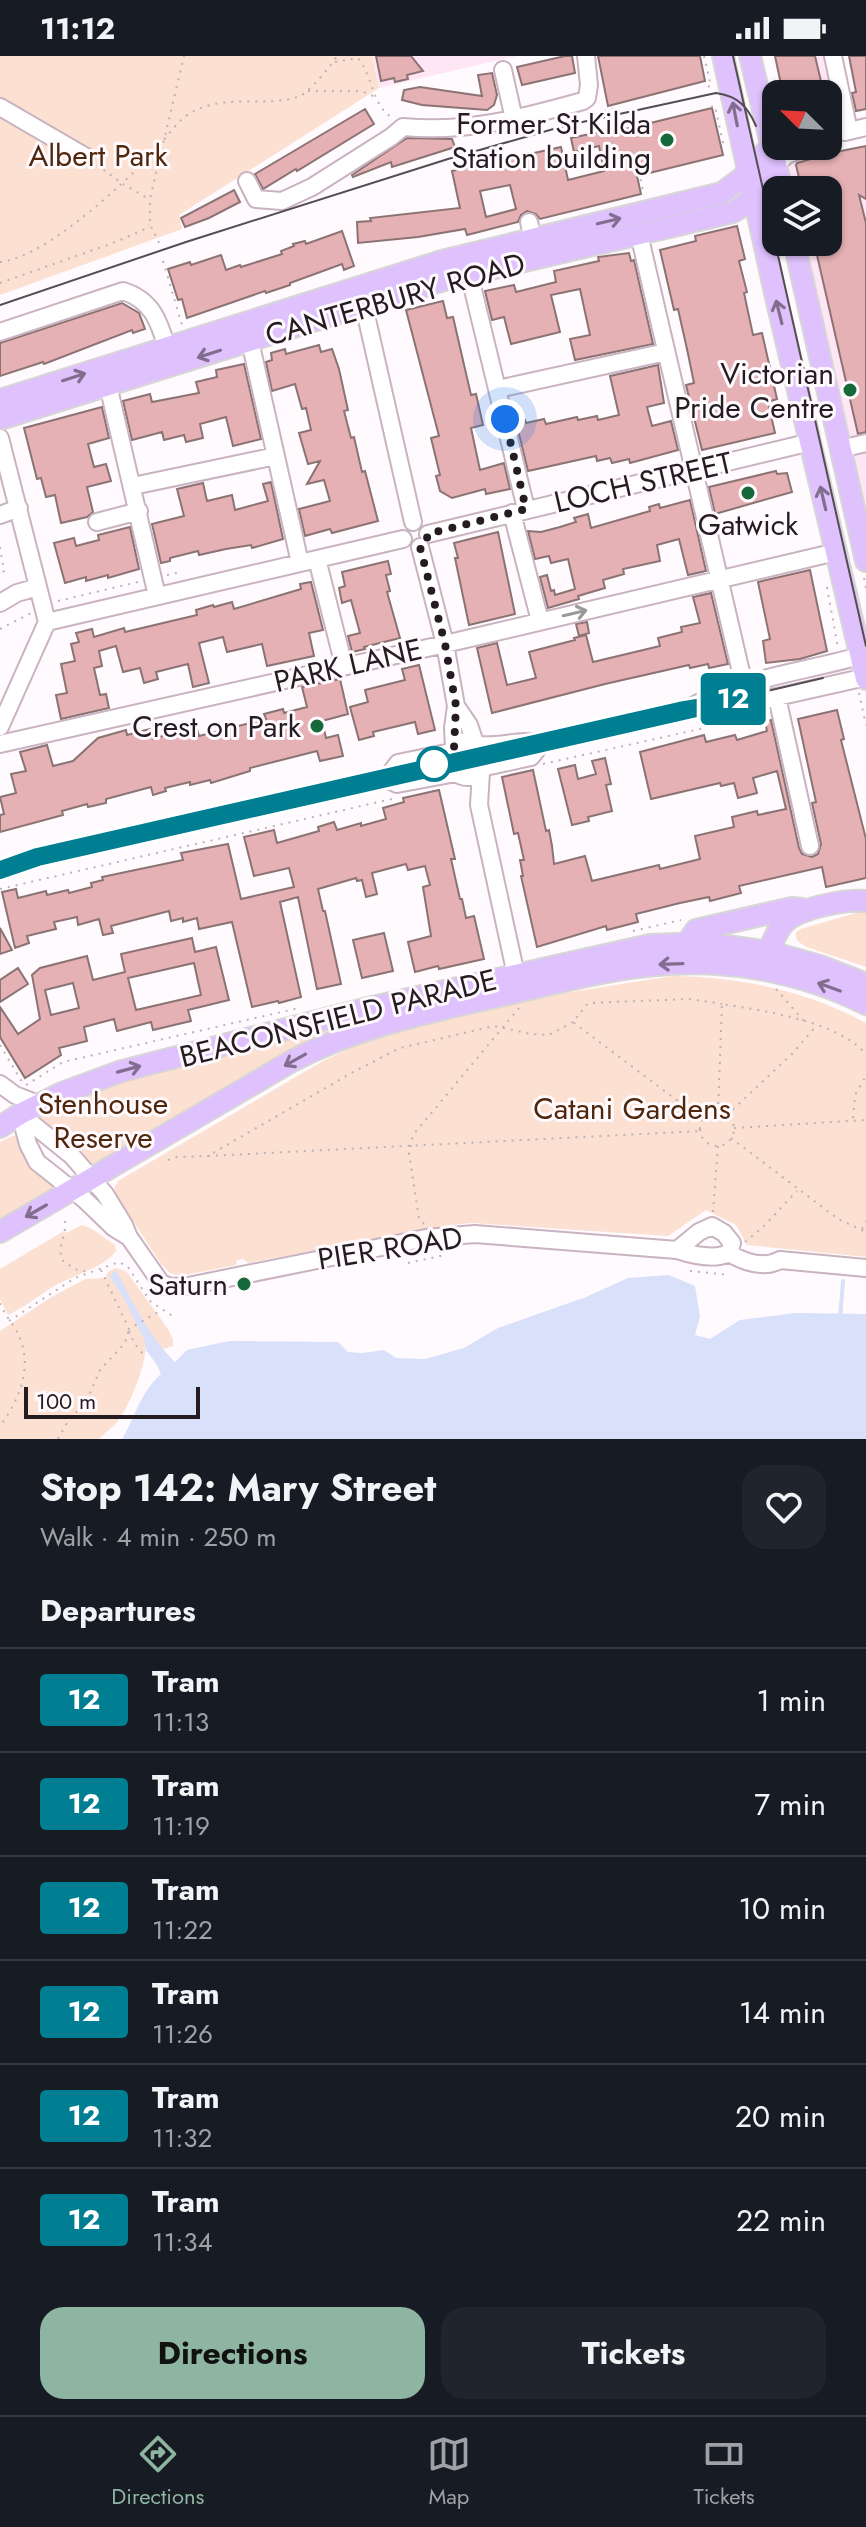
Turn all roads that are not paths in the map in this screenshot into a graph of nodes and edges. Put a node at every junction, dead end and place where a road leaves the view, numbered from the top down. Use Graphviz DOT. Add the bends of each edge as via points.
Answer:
graph roads {
  1 [pos="586,56"];
  2 [pos="723,56"];
  3 [pos="750,56"];
  4 [pos="833,56"];
  5 [pos="503,70"];
  6 [pos="762,104"];
  7 [pos="0,107"];
  8 [pos="514,119"];
  9 [pos="847,130"];
  10 [pos="86,157"];
  11 [pos="762,160"];
  12 [pos="770,160"];
  13 [pos="748,171"];
  14 [pos="247,181"];
  15 [pos="753,195"];
  16 [pos="639,234"];
  17 [pos="533,239"];
  18 [pos="797,256"];
  19 [pos="469,273"];
  20 [pos="362,297"];
  21 [pos="0,332"];
  22 [pos="250,341"];
  23 [pos="177,345"];
  24 [pos="666,352"];
  25 [pos="108,385"];
  26 [pos="498,389"];
  27 [pos="0,400"];
  28 [pos="0,419"];
  29 [pos="0,438"];
  30 [pos="811,442"];
  31 [pos="866,443"];
  32 [pos="840,449"];
  33 [pos="276,456"];
  34 [pos="694,470"];
  35 [pos="133,486"];
  36 [pos="19,508"];
  37 [pos="139,511"];
  38 [pos="519,511"];
  39 [pos="0,515"];
  40 [pos="97,522"];
  41 [pos="413,522"];
  42 [pos="403,539"];
  43 [pos="424,540"];
  44 [pos="836,552"];
  45 [pos="317,559"];
  46 [pos="300,563"];
  47 [pos="864,565"];
  48 [pos="719,579"];
  49 [pos="38,587"];
  50 [pos="157,596"];
  51 [pos="0,603"];
  52 [pos="46,614"];
  53 [pos="540,621"];
  54 [pos="445,644"];
  55 [pos="864,655"];
  56 [pos="344,666"];
  57 [pos="863,679"];
  58 [pos="744,685"];
  59 [pos="777,697"];
  60 [pos="456,706"];
  61 [pos="681,711"];
  62 [pos="0,727"];
  63 [pos="542,743"];
  64 [pos="0,744"];
  65 [pos="478,744"];
  66 [pos="453,750"];
  67 [pos="483,770"];
  68 [pos="458,774"];
  69 [pos="386,779"];
  70 [pos="479,805"];
  71 [pos="810,846"];
  72 [pos="0,870"];
  73 [pos="862,897"];
  74 [pos="809,910"];
  75 [pos="770,913"];
  76 [pos="687,943"];
  77 [pos="760,964"];
  78 [pos="516,975"];
  79 [pos="866,984"];
  80 [pos="866,1004"];
  81 [pos="0,1084"];
  82 [pos="38,1104"];
  83 [pos="20,1114"];
  84 [pos="0,1127"];
  85 [pos="92,1178"];
  86 [pos="72,1190"];
  87 [pos="0,1232"];
  88 [pos="129,1237"];
  89 [pos="677,1250"];
  90 [pos="731,1251"];
  91 [pos="866,1268"];
  1 -- 8 [label="street" via="587,98"];
  13 -- 2 [label="main road, one-way"];
  3 -- 6 [label="main road"];
  4 -- 9 [label="street"];
  5 -- 8 [label="street"];
  7 -- 10 [label="street"];
  8 -- 14 [label="street" via="447,130 403,127 282,201 256,199"];
  11 -- 13 [label="main road, CANTERBURY ROAD"];
  12 -- 15 [label="main road, CANTERBURY ROAD"];
  13 -- 15 [label="main road"];
  17 -- 13 [label="main road, CANTERBURY ROAD, one-way" via="722,193"];
  15 -- 16 [label="main road, CANTERBURY ROAD" via="733,212"];
  30 -- 15 [label="main road, one-way"];
  16 -- 17 [label="main road, CANTERBURY ROAD"];
  16 -- 24 [label="street"];
  17 -- 19 [label="main road, CANTERBURY ROAD"];
  17 -- 20 [label="main road, CANTERBURY ROAD" via="442,261"];
  18 -- 32 [label="main road"];
  19 -- 20 [label="main road, CANTERBURY ROAD"];
  19 -- 26 [label="street"];
  20 -- 22 [label="main road, CANTERBURY ROAD"];
  20 -- 23 [label="main road, CANTERBURY ROAD"];
  20 -- 41 [label="street"];
  21 -- 23 [label="street" via="123,291 155,313"];
  22 -- 25 [label="main road, CANTERBURY ROAD, one-way"];
  22 -- 33 [label="street"];
  27 -- 23 [label="main road, CANTERBURY ROAD, one-way"];
  24 -- 26 [label="street"];
  24 -- 34 [label="street"];
  25 -- 28 [label="main road, CANTERBURY ROAD"];
  25 -- 35 [label="street"];
  26 -- 38 [label="street"];
  29 -- 36 [label="street"];
  30 -- 34 [label="street, LOCH STREET"];
  44 -- 30 [label="main road, one-way"];
  31 -- 32 [label="street"];
  32 -- 47 [label="main road"];
  33 -- 35 [label="street"];
  33 -- 46 [label="street"];
  34 -- 38 [label="street, LOCH STREET"];
  34 -- 48 [label="street"];
  35 -- 37 [label="street"];
  36 -- 39 [label="street"];
  36 -- 49 [label="street"];
  37 -- 40 [label="street"];
  37 -- 50 [label="street"];
  38 -- 43 [label="street, LOCH STREET"];
  38 -- 53 [label="street"];
  41 -- 42 [label="street" via="404,529"];
  41 -- 43 [label="street" via="425,526"];
  42 -- 43 [label="street" via="411,547"];
  42 -- 45 [label="street"];
  43 -- 54 [label="street"];
  44 -- 48 [label="street, PARK LANE"];
  44 -- 55 [label="main road"];
  45 -- 46 [label="street"];
  45 -- 56 [label="street"];
  46 -- 50 [label="street"];
  53 -- 48 [label="street, PARK LANE, one-way"];
  48 -- 58 [label="street"];
  49 -- 51 [label="street"];
  49 -- 52 [label="street"];
  50 -- 52 [label="street"];
  52 -- 62 [label="street"];
  53 -- 54 [label="street, PARK LANE"];
  54 -- 56 [label="street, PARK LANE"];
  54 -- 60 [label="street"];
  55 -- 57 [label="main road"];
  55 -- 58 [label="street"];
  56 -- 64 [label="street, PARK LANE"];
  57 -- 59 [label="street"];
  58 -- 61 [label="street"];
  59 -- 61 [label="street"];
  59 -- 71 [label="street"];
  60 -- 65 [label="street"];
  60 -- 66 [label="street"];
  61 -- 63 [label="street"];
  63 -- 65 [label="street"];
  63 -- 67 [label="street" via="531,757"];
  65 -- 66 [label="street" via="464,742"];
  65 -- 67 [label="street" via="486,757"];
  66 -- 68 [label="street" via="451,764"];
  66 -- 69 [label="street" via="398,763"];
  67 -- 68 [label="street" via="471,777"];
  67 -- 70 [label="street"];
  68 -- 69 [label="street" via="397,784"];
  68 -- 70 [label="street"];
  69 -- 72 [label="street" via="37,857"];
  70 -- 78 [label="street"];
  73 -- 74 [label="main road, BEACONSFIELD PARADE"];
  74 -- 75 [label="main road, BEACONSFIELD PARADE"];
  74 -- 77 [label="main road, BEACONSFIELD PARADE" via="782,925"];
  75 -- 76 [label="main road, BEACONSFIELD PARADE" via="696,930"];
  75 -- 77 [label="main road" via="757,925"];
  76 -- 77 [label="main road, BEACONSFIELD PARADE"];
  76 -- 78 [label="main road, BEACONSFIELD PARADE" via="650,945"];
  77 -- 79 [label="main road, BEACONSFIELD PARADE" via="820,966"];
  80 -- 77 [label="main road, BEACONSFIELD PARADE, one-way"];
  77 -- 85 [label="main road, BEACONSFIELD PARADE, one-way" via="644,966 394,1020 306,1054"];
  82 -- 78 [label="main road, BEACONSFIELD PARADE, one-way" via="122,1071"];
  81 -- 82 [label="street"];
  82 -- 83 [label="main road, BEACONSFIELD PARADE"];
  83 -- 84 [label="main road, BEACONSFIELD PARADE"];
  83 -- 85 [label="street, PIER ROAD"];
  83 -- 86 [label="street, PIER ROAD" via="35,1159"];
  85 -- 86 [label="main road, BEACONSFIELD PARADE"];
  85 -- 88 [label="street, PIER ROAD"];
  86 -- 87 [label="main road, BEACONSFIELD PARADE, one-way"];
  86 -- 88 [label="street, PIER ROAD"];
  88 -- 89 [label="street, PIER ROAD" via="158,1280 175,1288 426,1238 475,1234"];
  89 -- 90 [label="street, PIER ROAD" via="713,1256"];
  89 -- 90 [label="street" via="712,1226 728,1237"];
  90 -- 91 [label="street, PIER ROAD" via="743,1262"];
}
